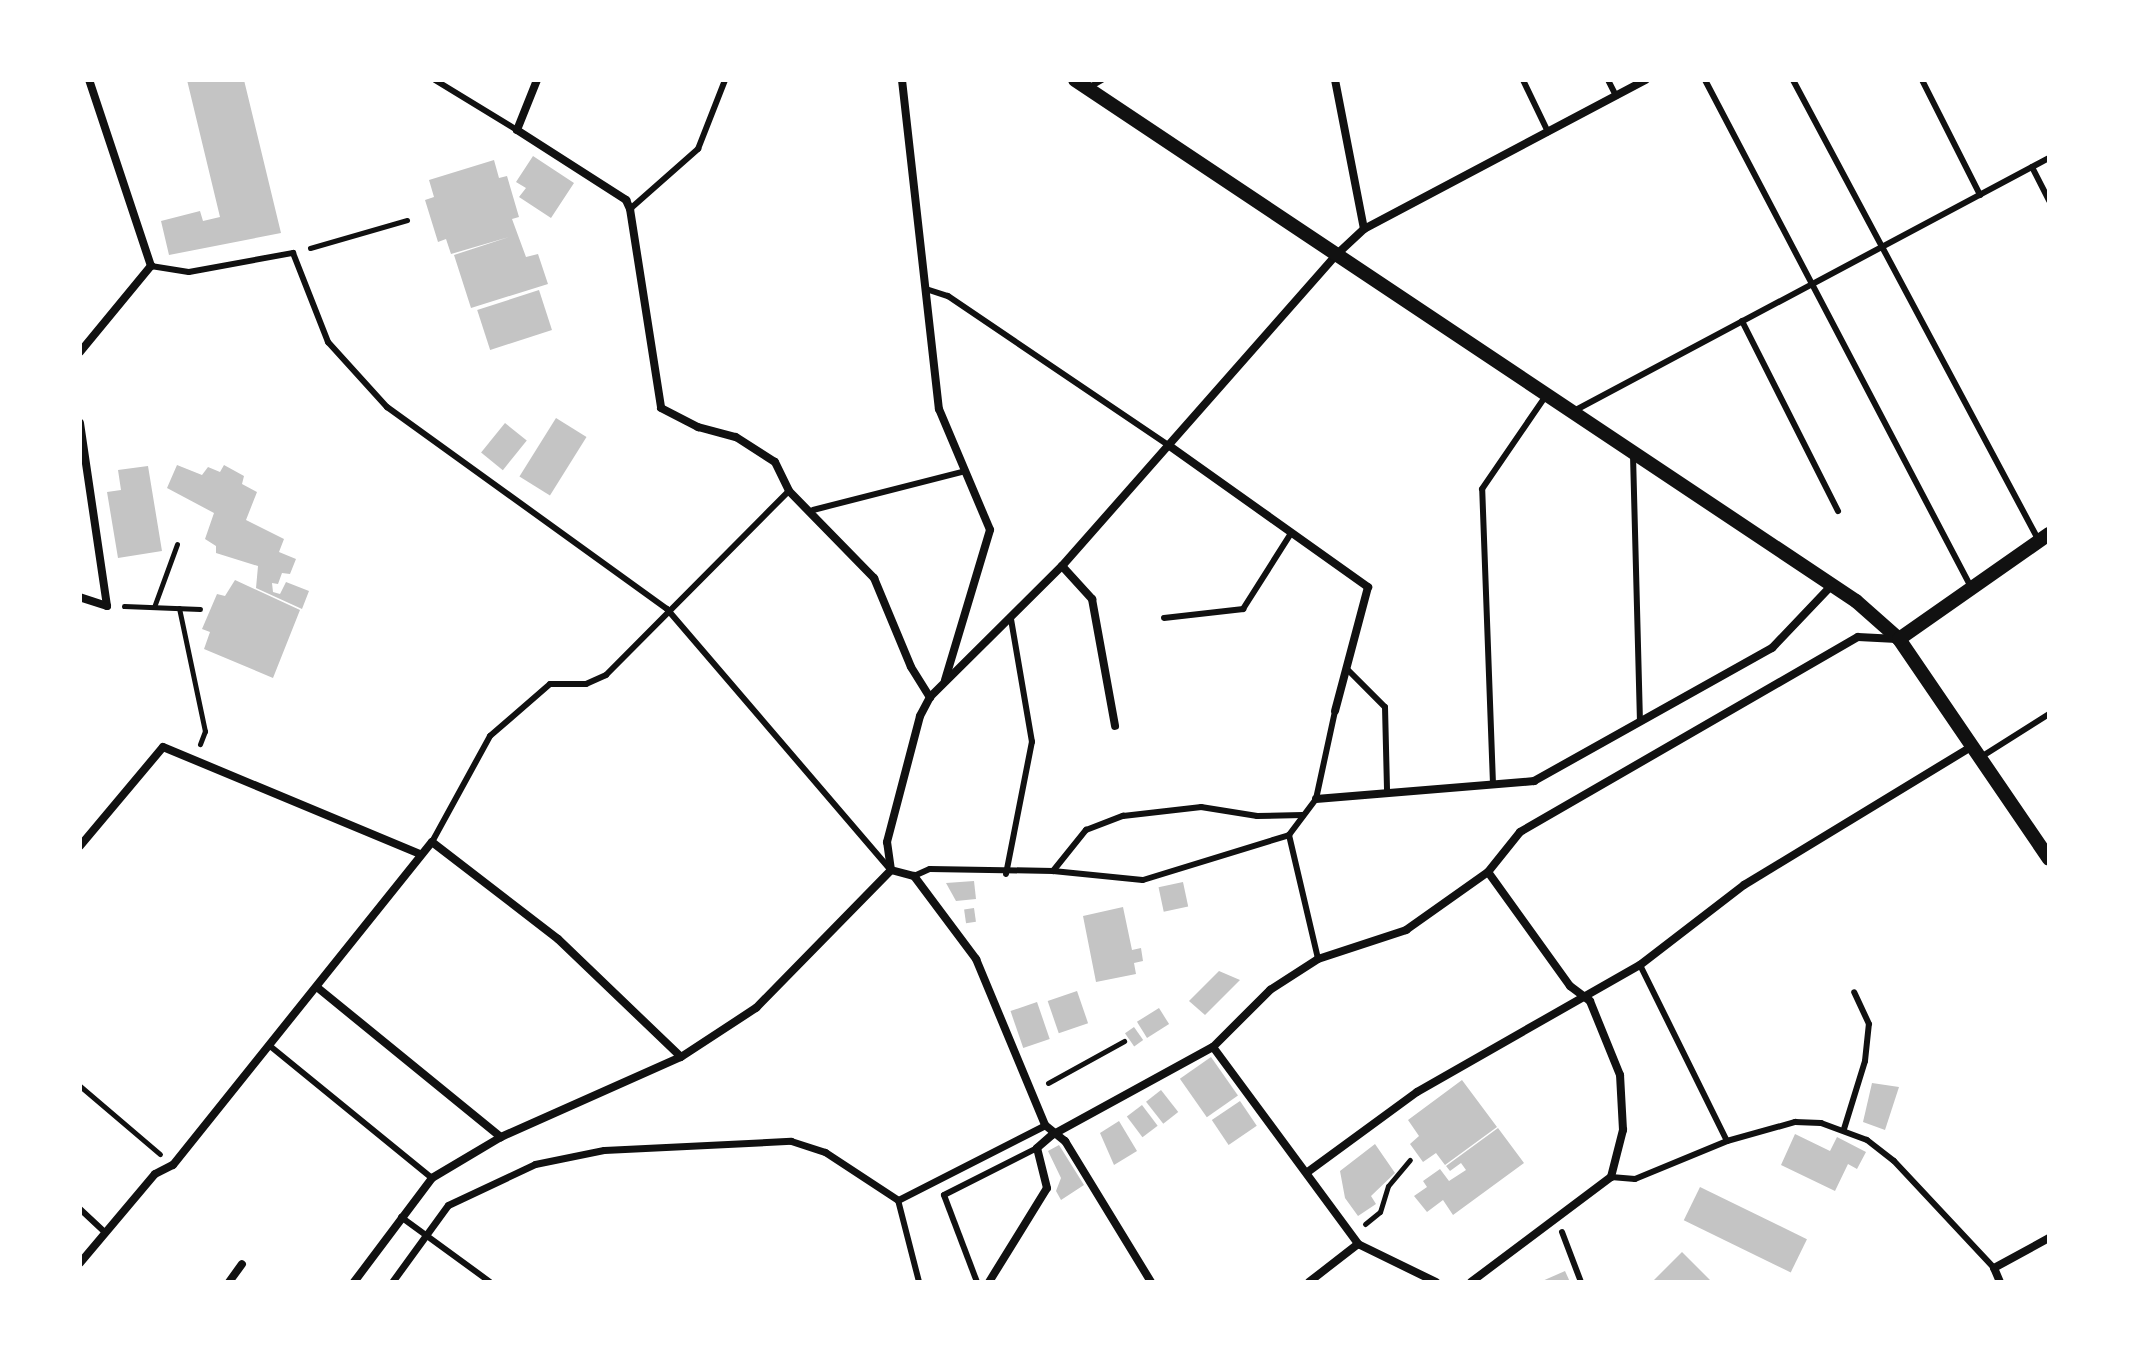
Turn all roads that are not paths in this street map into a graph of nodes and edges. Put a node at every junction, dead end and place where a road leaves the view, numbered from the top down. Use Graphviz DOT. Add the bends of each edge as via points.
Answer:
graph roads {
  1 [pos="89,80"];
  2 [pos="435,80"];
  3 [pos="537,80"];
  4 [pos="725,80"];
  5 [pos="902,80"];
  6 [pos="1102,80"];
  7 [pos="1335,80"];
  8 [pos="1523,80"];
  9 [pos="1608,80"];
  10 [pos="1646,80"];
  11 [pos="1705,80"];
  12 [pos="1793,80"];
  13 [pos="1922,80"];
  14 [pos="1081,84"];
  15 [pos="1616,96"];
  16 [pos="517,130"];
  17 [pos="1548,132"];
  18 [pos="2049,158"];
  19 [pos="2032,167"];
  20 [pos="1980,195"];
  21 [pos="2049,201"];
  22 [pos="630,209"];
  23 [pos="1364,229"];
  24 [pos="1882,247"];
  25 [pos="1334,257"];
  26 [pos="151,266"];
  27 [pos="1812,284"];
  28 [pos="926,289"];
  29 [pos="1742,321"];
  30 [pos="80,352"];
  31 [pos="1545,397"];
  32 [pos="1569,413"];
  33 [pos="80,423"];
  34 [pos="1171,447"];
  35 [pos="1633,455"];
  36 [pos="962,472"];
  37 [pos="789,491"];
  38 [pos="813,510"];
  39 [pos="1838,511"];
  40 [pos="1290,535"];
  41 [pos="2044,538"];
  42 [pos="1062,566"];
  43 [pos="1832,585"];
  44 [pos="1971,587"];
  45 [pos="80,597"];
  46 [pos="667,609"];
  47 [pos="1164,618"];
  48 [pos="1011,619"];
  49 [pos="1899,639"];
  50 [pos="1348,670"];
  51 [pos="945,681"];
  52 [pos="930,697"];
  53 [pos="1335,711"];
  54 [pos="2049,714"];
  55 [pos="1640,722"];
  56 [pos="1115,726"];
  57 [pos="1973,753"];
  58 [pos="1493,784"];
  59 [pos="1387,790"];
  60 [pos="1316,799"];
  61 [pos="1303,815"];
  62 [pos="84,835"];
  63 [pos="1289,835"];
  64 [pos="432,842"];
  65 [pos="80,846"];
  66 [pos="420,854"];
  67 [pos="2048,856"];
  68 [pos="891,870"];
  69 [pos="1053,871"];
  70 [pos="1488,872"];
  71 [pos="1006,874"];
  72 [pos="914,876"];
  73 [pos="1318,959"];
  74 [pos="1640,965"];
  75 [pos="318,988"];
  76 [pos="1854,992"];
  77 [pos="1581,995"];
  78 [pos="270,1046"];
  79 [pos="1213,1047"];
  80 [pos="681,1057"];
  81 [pos="1045,1125"];
  82 [pos="1844,1129"];
  83 [pos="1052,1135"];
  84 [pos="501,1137"];
  85 [pos="1727,1141"];
  86 [pos="1037,1148"];
  87 [pos="1309,1171"];
  88 [pos="1611,1177"];
  89 [pos="432,1178"];
  90 [pos="898,1200"];
  91 [pos="80,1209"];
  92 [pos="401,1217"];
  93 [pos="105,1232"];
  94 [pos="1562,1232"];
  95 [pos="426,1236"];
  96 [pos="2049,1238"];
  97 [pos="1355,1239"];
  98 [pos="80,1263"];
  99 [pos="242,1264"];
  100 [pos="1994,1268"];
  101 [pos="229,1282"];
  102 [pos="354,1282"];
  103 [pos="392,1282"];
  104 [pos="490,1282"];
  105 [pos="919,1282"];
  106 [pos="977,1282"];
  107 [pos="989,1282"];
  108 [pos="1151,1282"];
  109 [pos="1309,1282"];
  110 [pos="1436,1282"];
  111 [pos="1471,1282"];
  112 [pos="1581,1282"];
  113 [pos="2000,1282"];
  1 -- 26 [label="street"];
  2 -- 16 [label="lane"];
  3 -- 16 [label="street"];
  4 -- 22 [label="lane" via="698,149"];
  5 -- 28 [label="street"];
  6 -- 14 [label="lane"];
  7 -- 23 [label="street"];
  8 -- 17 [label="lane"];
  9 -- 15 [label="lane"];
  10 -- 15 [label="street"];
  11 -- 27 [label="lane"];
  12 -- 24 [label="lane"];
  13 -- 20 [label="lane"];
  14 -- 25 [label="street"];
  15 -- 17 [label="street"];
  16 -- 22 [label="street" via="626,200"];
  17 -- 23 [label="street"];
  18 -- 19 [label="lane"];
  19 -- 20 [label="lane"];
  19 -- 21 [label="lane"];
  20 -- 24 [label="lane"];
  22 -- 37 [label="street" via="661,408 698,427 736,437 775,462"];
  23 -- 25 [label="street"];
  24 -- 27 [label="lane"];
  24 -- 41 [label="lane"];
  25 -- 31 [label="street"];
  25 -- 34 [label="street"];
  26 -- 30 [label="street"];
  26 -- 46 [label="lane" via="189,272 293,253 328,342 387,407"];
  27 -- 29 [label="lane"];
  27 -- 44 [label="lane"];
  28 -- 34 [label="lane" via="948,296"];
  28 -- 36 [label="street" via="939,409"];
  29 -- 32 [label="lane"];
  29 -- 39 [label="lane"];
  31 -- 32 [label="street"];
  31 -- 58 [label="lane" via="1482,489"];
  32 -- 35 [label="street"];
  33 -- 45 [label="street" via="107,606"];
  34 -- 40 [label="street"];
  34 -- 42 [label="street"];
  35 -- 43 [label="street"];
  35 -- 55 [label="lane"];
  36 -- 38 [label="lane"];
  36 -- 51 [label="street" via="990,530"];
  37 -- 38 [label="street"];
  37 -- 46 [label="lane"];
  38 -- 52 [label="street" via="874,578 911,667"];
  40 -- 47 [label="lane" via="1243,609"];
  40 -- 50 [label="street" via="1368,587"];
  41 -- 44 [label="street"];
  42 -- 48 [label="street"];
  42 -- 56 [label="street" via="1092,599"];
  43 -- 49 [label="street"];
  43 -- 55 [label="street" via="1772,648"];
  44 -- 49 [label="street"];
  46 -- 64 [label="lane" via="606,675 586,684 550,684 490,736"];
  46 -- 68 [label="lane"];
  48 -- 51 [label="street"];
  48 -- 71 [label="lane" via="1032,742"];
  49 -- 57 [label="street"];
  49 -- 70 [label="street" via="1858,637 1520,832"];
  50 -- 53 [label="street"];
  50 -- 59 [label="lane" via="1385,707"];
  51 -- 52 [label="street"];
  52 -- 68 [label="street" via="920,716 887,842"];
  53 -- 60 [label="lane"];
  54 -- 57 [label="lane"];
  55 -- 58 [label="street" via="1534,781"];
  57 -- 67 [label="street"];
  57 -- 74 [label="street" via="1744,885"];
  58 -- 59 [label="street"];
  59 -- 60 [label="street"];
  60 -- 61 [label="lane"];
  61 -- 63 [label="lane"];
  61 -- 69 [label="lane" via="1257,816 1201,807 1123,816 1086,830"];
  62 -- 65 [label="street"];
  62 -- 66 [label="street" via="163,747"];
  63 -- 69 [label="lane" via="1143,880"];
  63 -- 73 [label="lane"];
  64 -- 66 [label="street"];
  64 -- 80 [label="street" via="558,939"];
  66 -- 75 [label="street"];
  68 -- 72 [label="street"];
  68 -- 80 [label="street" via="756,1008"];
  69 -- 71 [label="lane"];
  70 -- 73 [label="street" via="1406,930"];
  70 -- 77 [label="street"];
  71 -- 72 [label="lane" via="930,869"];
  72 -- 81 [label="street" via="976,959"];
  73 -- 79 [label="street" via="1270,990"];
  74 -- 77 [label="street"];
  74 -- 85 [label="lane"];
  75 -- 78 [label="street"];
  75 -- 84 [label="street"];
  76 -- 82 [label="lane" via="1869,1024 1865,1061"];
  77 -- 87 [label="street" via="1417,1092"];
  77 -- 88 [label="street" via="1590,1001 1620,1075 1623,1130"];
  78 -- 89 [label="lane"];
  78 -- 93 [label="street" via="173,1165 155,1174"];
  79 -- 83 [label="street"];
  79 -- 87 [label="street"];
  80 -- 84 [label="street"];
  81 -- 83 [label="street"];
  81 -- 90 [label="street"];
  82 -- 85 [label="lane" via="1795,1122"];
  82 -- 100 [label="lane" via="1894,1161"];
  83 -- 86 [label="street"];
  83 -- 108 [label="street" via="1065,1141"];
  84 -- 89 [label="street"];
  85 -- 88 [label="lane" via="1654,1174"];
  86 -- 106 [label="lane" via="944,1195"];
  86 -- 107 [label="street" via="1047,1188"];
  87 -- 97 [label="street"];
  88 -- 111 [label="street"];
  89 -- 92 [label="street"];
  90 -- 95 [label="street" via="825,1152 791,1141 636,1148 512,1173 448,1205"];
  90 -- 105 [label="lane"];
  91 -- 93 [label="lane"];
  92 -- 95 [label="lane"];
  92 -- 102 [label="street"];
  93 -- 98 [label="street"];
  94 -- 112 [label="lane"];
  95 -- 103 [label="street"];
  95 -- 104 [label="lane"];
  96 -- 100 [label="street"];
  97 -- 109 [label="street"];
  97 -- 110 [label="street"];
  99 -- 101 [label="street"];
  100 -- 113 [label="street"];
}
